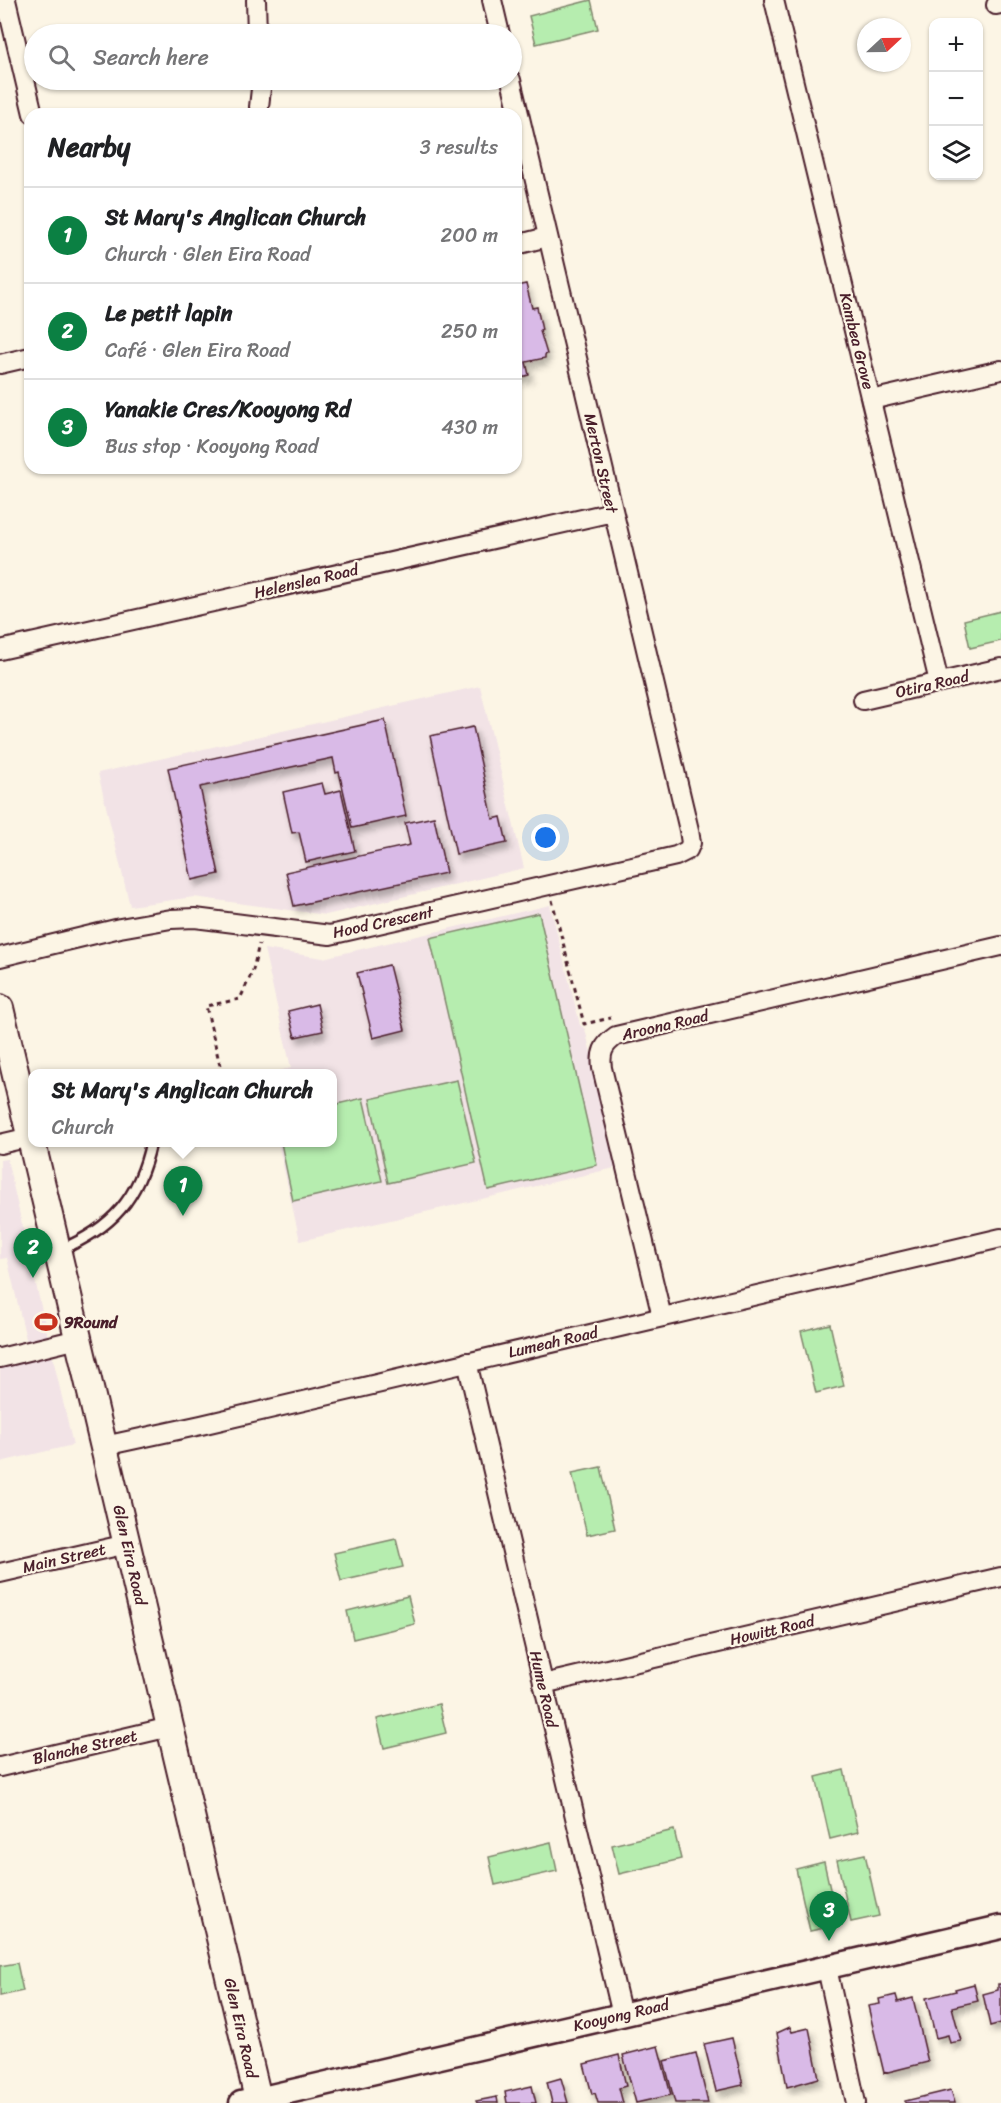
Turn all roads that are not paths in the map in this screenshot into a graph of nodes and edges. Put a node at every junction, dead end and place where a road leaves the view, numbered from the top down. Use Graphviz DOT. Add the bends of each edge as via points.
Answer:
graph roads {
  1 [pos="6,0"];
  2 [pos="256,0"];
  3 [pos="492,0"];
  4 [pos="774,0"];
  5 [pos="256,24"];
  6 [pos="498,24"];
  7 [pos="24,76"];
  8 [pos="27,90"];
  9 [pos="261,90"];
  10 [pos="512,90"];
  11 [pos="260,107"];
  12 [pos="32,108"];
  13 [pos="517,108"];
  14 [pos="522,131"];
  15 [pos="547,237"];
  16 [pos="522,243"];
  17 [pos="24,358"];
  18 [pos="0,364"];
  19 [pos="1001,370"];
  20 [pos="871,400"];
  21 [pos="613,512"];
  22 [pos="0,650"];
  23 [pos="1001,668"];
  24 [pos="939,682"];
  25 [pos="863,700"];
  26 [pos="690,847"];
  27 [pos="1001,946"];
  28 [pos="0,957"];
  29 [pos="1,1015"];
  30 [pos="28,1124"];
  31 [pos="28,1137"];
  32 [pos="0,1144"];
  33 [pos="32,1147"];
  34 [pos="150,1147"];
  35 [pos="1001,1238"];
  36 [pos="58,1250"];
  37 [pos="662,1317"];
  38 [pos="78,1339"];
  39 [pos="0,1358"];
  40 [pos="466,1362"];
  41 [pos="104,1446"];
  42 [pos="127,1544"];
  43 [pos="0,1573"];
  44 [pos="1001,1577"];
  45 [pos="543,1684"];
  46 [pos="170,1727"];
  47 [pos="0,1767"];
  48 [pos="1001,1927"];
  49 [pos="827,1968"];
  50 [pos="622,2015"];
  51 [pos="253,2102"];
  52 [pos="856,2103"];
  1 -- 7 [label="street"];
  2 -- 5 [label="street"];
  3 -- 6 [label="street"];
  4 -- 20 [label="street, Kambea Grove"];
  8 -- 12 [label="street"];
  9 -- 11 [label="street"];
  10 -- 13 [label="street, Merton Street"];
  14 -- 15 [label="street, Merton Street"];
  15 -- 16 [label="street"];
  15 -- 21 [label="street, Merton Street"];
  17 -- 18 [label="street"];
  19 -- 20 [label="street"];
  20 -- 24 [label="street, Kambea Grove"];
  21 -- 22 [label="street, Helenslea Road"];
  21 -- 26 [label="street, Merton Street"];
  23 -- 24 [label="street, Otira Road"];
  24 -- 25 [label="street, Otira Road"];
  26 -- 28 [label="street, Hood Crescent" via="676,856 330,935 195,918 171,919"];
  27 -- 37 [label="street, Aroona Road" via="616,1036 607,1043 602,1052 602,1068"];
  29 -- 30 [label="main road, Glen Eira Road" via="22,1084"];
  31 -- 32 [label="street"];
  33 -- 36 [label="main road, Glen Eira Road"];
  34 -- 36 [label="lane" via="138,1180 120,1210 96,1232"];
  35 -- 37 [label="street, Lumeah Road"];
  36 -- 38 [label="main road, Glen Eira Road"];
  37 -- 40 [label="street, Lumeah Road"];
  38 -- 39 [label="street"];
  38 -- 41 [label="main road, Glen Eira Road"];
  40 -- 41 [label="street, Lumeah Road"];
  40 -- 45 [label="street, Hume Road"];
  41 -- 42 [label="main road, Glen Eira Road"];
  42 -- 43 [label="street, Main Street"];
  42 -- 46 [label="main road, Glen Eira Road"];
  44 -- 45 [label="street, Howitt Road"];
  45 -- 50 [label="street, Hume Road"];
  46 -- 47 [label="street, Blanche Street"];
  46 -- 51 [label="main road, Glen Eira Road"];
  48 -- 49 [label="street, Kooyong Road"];
  49 -- 50 [label="street, Kooyong Road"];
  49 -- 52 [label="street"];
  50 -- 51 [label="street, Kooyong Road"];
}
